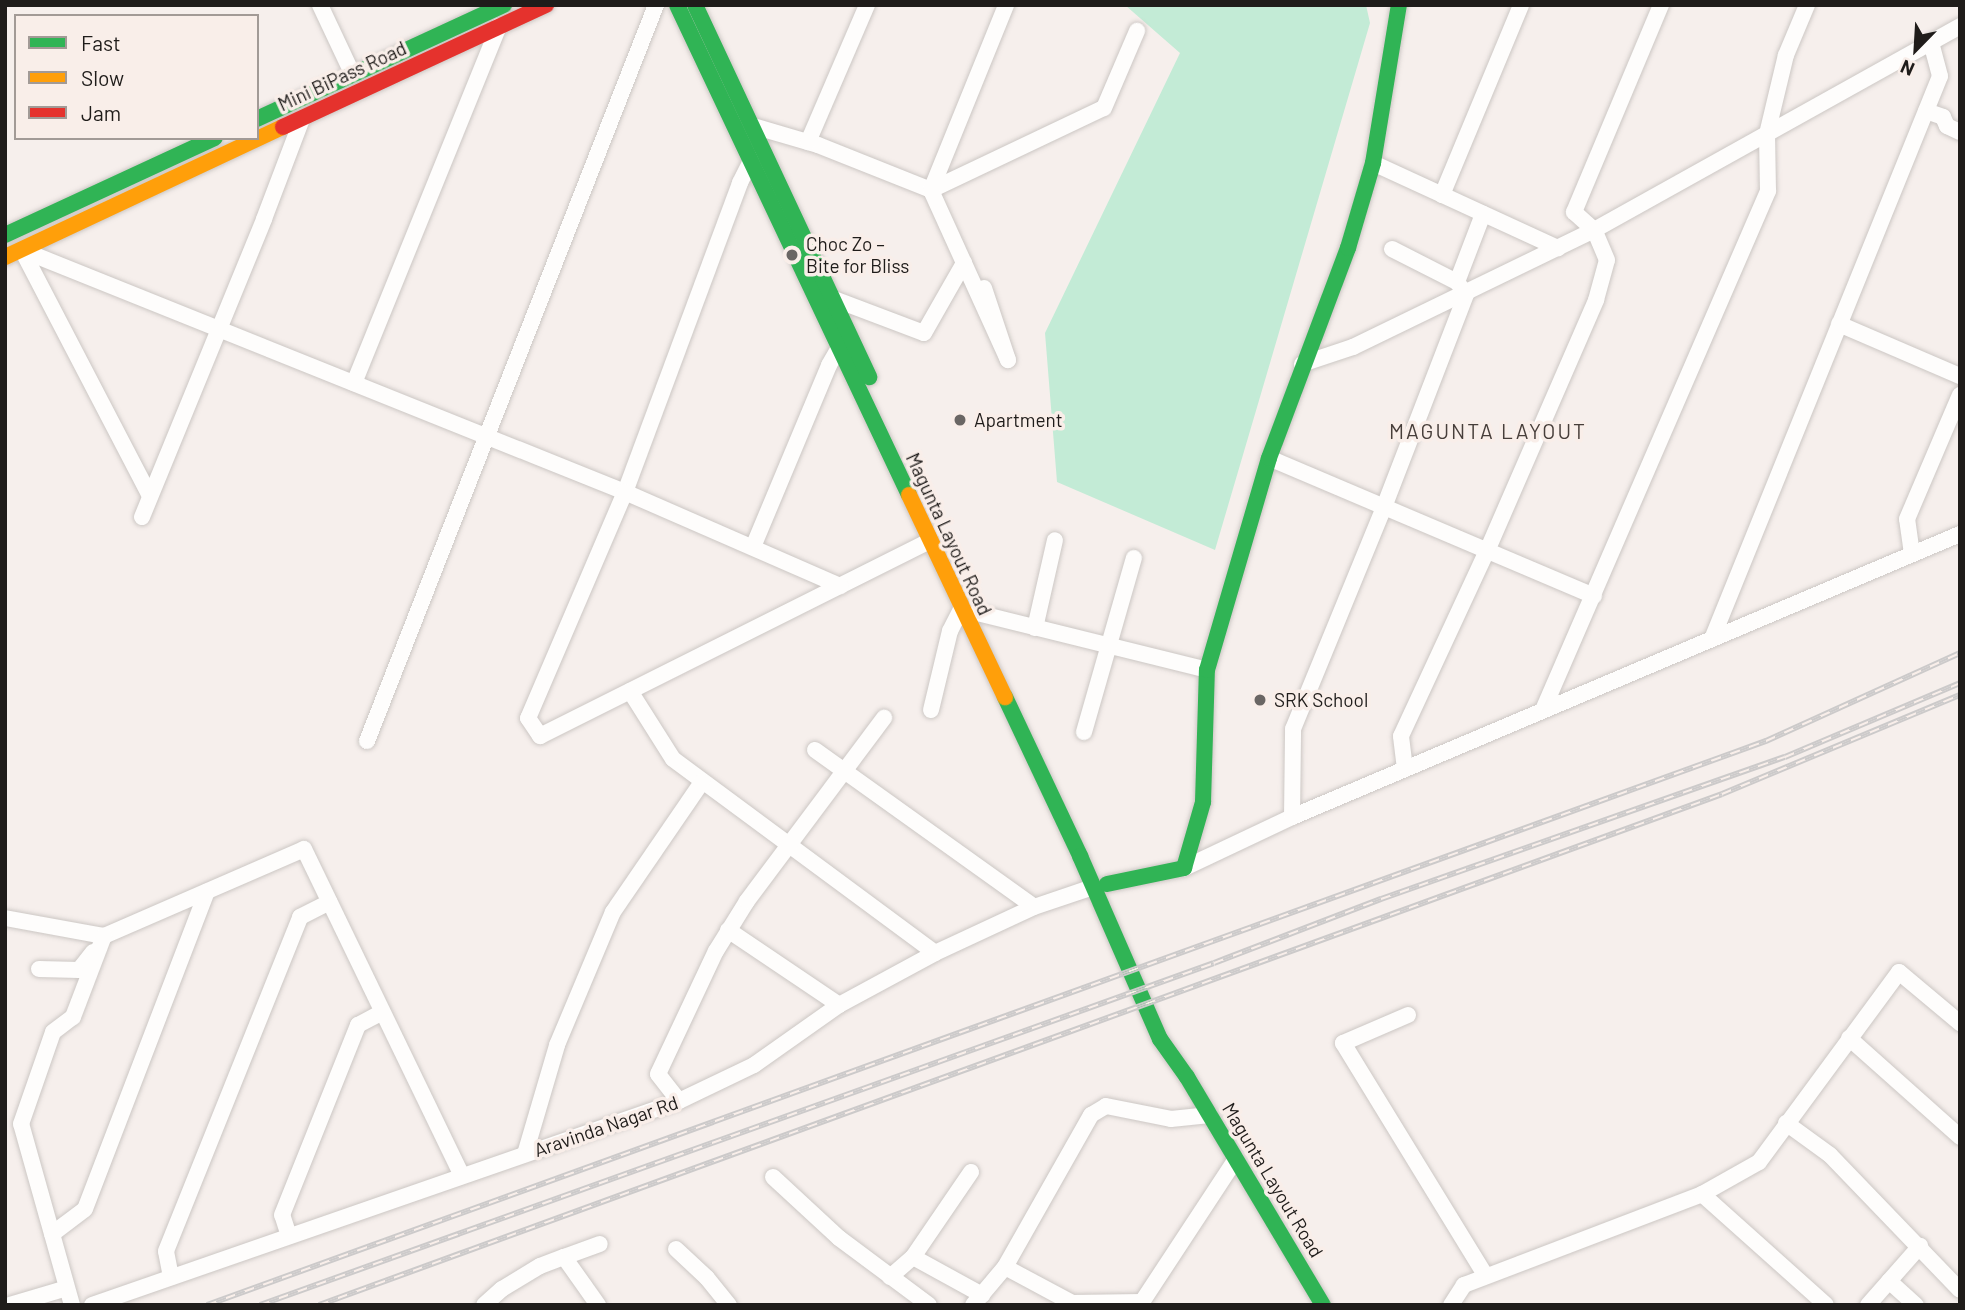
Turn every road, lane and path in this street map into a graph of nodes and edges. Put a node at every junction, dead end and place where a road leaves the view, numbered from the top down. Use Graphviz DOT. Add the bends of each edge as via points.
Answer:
graph roads {
  1 [pos="320,5"];
  2 [pos="504,5"];
  3 [pos="546,5"];
  4 [pos="656,5"];
  5 [pos="677,5"];
  6 [pos="695,5"];
  7 [pos="867,5"];
  8 [pos="1006,5"];
  9 [pos="1399,5"];
  10 [pos="1521,5"];
  11 [pos="1661,5"];
  12 [pos="1807,5"];
  13 [pos="499,26"];
  14 [pos="1960,26"];
  15 [pos="1137,30"];
  16 [pos="1931,43"];
  17 [pos="353,75"];
  18 [pos="1926,111"];
  19 [pos="259,118"];
  20 [pos="302,119"];
  21 [pos="753,126"];
  22 [pos="1960,132"];
  23 [pos="1767,134"];
  24 [pos="259,139"];
  25 [pos="211,140"];
  26 [pos="257,140"];
  27 [pos="808,142"];
  28 [pos="752,159"];
  29 [pos="1373,163"];
  30 [pos="931,190"];
  31 [pos="1442,195"];
  32 [pos="1483,214"];
  33 [pos="1594,230"];
  34 [pos="9,233"];
  35 [pos="1558,248"];
  36 [pos="1392,249"];
  37 [pos="22,250"];
  38 [pos="5,257"];
  39 [pos="964,263"];
  40 [pos="984,288"];
  41 [pos="1462,288"];
  42 [pos="834,299"];
  43 [pos="1839,324"];
  44 [pos="219,329"];
  45 [pos="839,348"];
  46 [pos="1302,364"];
  47 [pos="1960,376"];
  48 [pos="354,383"];
  49 [pos="1960,395"];
  50 [pos="488,437"];
  51 [pos="1269,458"];
  52 [pos="625,492"];
  53 [pos="150,496"];
  54 [pos="1384,507"];
  55 [pos="142,517"];
  56 [pos="1960,534"];
  57 [pos="1055,540"];
  58 [pos="929,541"];
  59 [pos="753,547"];
  60 [pos="1487,551"];
  61 [pos="1912,554"];
  62 [pos="1134,558"];
  63 [pos="841,586"];
  64 [pos="1594,596"];
  65 [pos="969,611"];
  66 [pos="1035,628"];
  67 [pos="1712,639"];
  68 [pos="1109,646"];
  69 [pos="1207,670"];
  70 [pos="630,691"];
  71 [pos="931,710"];
  72 [pos="1544,710"];
  73 [pos="884,718"];
  74 [pos="1084,732"];
  75 [pos="367,741"];
  76 [pos="815,750"];
  77 [pos="1405,769"];
  78 [pos="846,770"];
  79 [pos="702,782"];
  80 [pos="1292,817"];
  81 [pos="789,844"];
  82 [pos="1184,868"];
  83 [pos="1100,886"];
  84 [pos="207,892"];
  85 [pos="329,902"];
  86 [pos="1034,907"];
  87 [pos="5,918"];
  88 [pos="728,930"];
  89 [pos="104,936"];
  90 [pos="935,953"];
  91 [pos="39,969"];
  92 [pos="839,1005"];
  93 [pos="382,1012"];
  94 [pos="1408,1015"];
  95 [pos="1960,1023"];
  96 [pos="1849,1038"];
  97 [pos="679,1101"];
  98 [pos="1210,1115"];
  99 [pos="1786,1123"];
  100 [pos="1960,1137"];
  101 [pos="525,1154"];
  102 [pos="1236,1159"];
  103 [pos="971,1171"];
  104 [pos="462,1176"];
  105 [pos="773,1177"];
  106 [pos="1702,1194"];
  107 [pos="52,1234"];
  108 [pos="289,1236"];
  109 [pos="600,1244"];
  110 [pos="1920,1246"];
  111 [pos="676,1249"];
  112 [pos="564,1257"];
  113 [pos="913,1257"];
  114 [pos="1005,1267"];
  115 [pos="1486,1276"];
  116 [pos="171,1277"];
  117 [pos="890,1277"];
  118 [pos="1889,1281"];
  119 [pos="67,1288"];
  120 [pos="1960,1290"];
  121 [pos="977,1300"];
  122 [pos="10,1305"];
  123 [pos="72,1305"];
  124 [pos="92,1305"];
  125 [pos="484,1305"];
  126 [pos="598,1305"];
  127 [pos="729,1305"];
  128 [pos="929,1305"];
  129 [pos="1323,1305"];
  130 [pos="1451,1305"];
  131 [pos="1826,1305"];
  132 [pos="1868,1305"];
  133 [pos="1916,1305"];
  1 -- 17 [label="street"];
  2 -- 17 [label="street"];
  3 -- 13 [label="street, Mini BiPass Road"];
  4 -- 50 [label="street"];
  5 -- 28 [label="street, Magunta Layout Road"];
  6 -- 21 [label="street, Magunta Layout Road"];
  7 -- 27 [label="street"];
  8 -- 30 [label="street"];
  9 -- 29 [label="street"];
  10 -- 31 [label="street"];
  11 -- 33 [label="street" via="1574,212"];
  12 -- 23 [label="street" via="1786,55"];
  13 -- 20 [label="street, Mini BiPass Road"];
  13 -- 48 [label="street"];
  14 -- 16 [label="street"];
  15 -- 30 [label="street" via="1104,108"];
  16 -- 18 [label="street" via="1940,76"];
  16 -- 23 [label="street"];
  17 -- 19 [label="street"];
  18 -- 22 [label="street" via="1943,117 1947,126"];
  18 -- 43 [label="street"];
  20 -- 24 [label="street, Mini BiPass Road"];
  20 -- 44 [label="street"];
  21 -- 27 [label="street"];
  21 -- 42 [label="street, Magunta Layout Road"];
  23 -- 33 [label="street"];
  23 -- 64 [label="street" via="1768,191"];
  25 -- 34 [label="street"];
  26 -- 37 [label="street, Mini BiPass Road"];
  27 -- 30 [label="street"];
  28 -- 45 [label="street, Magunta Layout Road"];
  28 -- 52 [label="street"];
  29 -- 31 [label="street"];
  29 -- 46 [label="street" via="1348,248"];
  30 -- 39 [label="street"];
  31 -- 32 [label="street"];
  32 -- 35 [label="street"];
  32 -- 41 [label="street"];
  33 -- 35 [label="street"];
  33 -- 60 [label="street" via="1607,260 1595,299"];
  34 -- 37 [label="street"];
  35 -- 41 [label="street"];
  36 -- 41 [label="street"];
  37 -- 38 [label="street, Mini BiPass Road"];
  37 -- 44 [label="street"];
  37 -- 53 [label="street"];
  39 -- 40 [label="street" via="1008,360"];
  39 -- 42 [label="street" via="924,333"];
  41 -- 46 [label="street" via="1353,347"];
  41 -- 54 [label="street"];
  42 -- 65 [label="street, Magunta Layout Road"];
  43 -- 47 [label="street"];
  43 -- 67 [label="street"];
  44 -- 48 [label="street"];
  44 -- 53 [label="street"];
  45 -- 58 [label="street, Magunta Layout Road"];
  45 -- 59 [label="street"];
  46 -- 51 [label="street"];
  48 -- 50 [label="street"];
  49 -- 61 [label="street" via="1907,519"];
  50 -- 52 [label="street"];
  50 -- 75 [label="street"];
  51 -- 54 [label="street"];
  51 -- 69 [label="street"];
  52 -- 59 [label="street"];
  52 -- 70 [label="street" via="528,718 540,736"];
  53 -- 55 [label="street"];
  54 -- 60 [label="street"];
  54 -- 80 [label="street" via="1293,729"];
  56 -- 61 [label="street"];
  57 -- 66 [label="street"];
  58 -- 63 [label="street"];
  58 -- 65 [label="street, Magunta Layout Road"];
  59 -- 63 [label="street"];
  60 -- 64 [label="street"];
  60 -- 77 [label="street" via="1401,736"];
  61 -- 67 [label="street"];
  62 -- 68 [label="street"];
  63 -- 70 [label="street"];
  64 -- 72 [label="street"];
  65 -- 66 [label="street"];
  65 -- 71 [label="street" via="950,631"];
  65 -- 83 [label="street, Magunta Layout Road"];
  66 -- 68 [label="street"];
  67 -- 72 [label="street"];
  68 -- 69 [label="street"];
  68 -- 74 [label="street"];
  69 -- 82 [label="street" via="1203,802"];
  70 -- 79 [label="street" via="660,744"];
  72 -- 77 [label="street"];
  73 -- 78 [label="street"];
  76 -- 78 [label="street"];
  77 -- 80 [label="street"];
  78 -- 81 [label="street"];
  78 -- 86 [label="street"];
  79 -- 81 [label="street"];
  79 -- 101 [label="street" via="613,912 557,1045"];
  80 -- 82 [label="street"];
  81 -- 88 [label="street"];
  81 -- 90 [label="street"];
  82 -- 83 [label="street"];
  83 -- 86 [label="street, Aravinda Nagar Rd"];
  83 -- 98 [label="street, Magunta Layout Road" via="1175,1038 1187,1077"];
  84 -- 85 [label="street" via="304,849"];
  84 -- 89 [label="street"];
  84 -- 107 [label="street" via="85,1209"];
  85 -- 93 [label="street"];
  85 -- 116 [label="street" via="300,917 166,1251"];
  86 -- 90 [label="street, Aravinda Nagar Rd"];
  87 -- 89 [label="street"];
  88 -- 92 [label="street"];
  88 -- 97 [label="street" via="657,1074"];
  89 -- 91 [label="street" via="79,970"];
  89 -- 107 [label="street" via="73,1017 53,1032 21,1124"];
  90 -- 92 [label="street, Aravinda Nagar Rd"];
  92 -- 97 [label="street, Aravinda Nagar Rd" via="754,1065"];
  93 -- 104 [label="street"];
  93 -- 108 [label="street" via="358,1025 282,1215"];
  94 -- 115 [label="street" via="1343,1043"];
  95 -- 96 [label="street" via="1899,972"];
  96 -- 99 [label="street"];
  96 -- 100 [label="street"];
  97 -- 101 [label="street, Aravinda Nagar Rd"];
  98 -- 102 [label="street, Magunta Layout Road"];
  98 -- 114 [label="street" via="1171,1119 1115,1106 1099,1109 1086,1123"];
  99 -- 106 [label="street" via="1759,1162"];
  99 -- 110 [label="street" via="1830,1155"];
  101 -- 104 [label="street, Aravinda Nagar Rd"];
  102 -- 114 [label="street" via="1142,1302 1072,1303"];
  102 -- 129 [label="street, Magunta Layout Road"];
  103 -- 113 [label="street"];
  104 -- 108 [label="street, Aravinda Nagar Rd"];
  105 -- 117 [label="street"];
  106 -- 115 [label="street"];
  106 -- 131 [label="street"];
  107 -- 119 [label="street"];
  108 -- 116 [label="street, Aravinda Nagar Rd"];
  109 -- 112 [label="street"];
  110 -- 118 [label="street"];
  110 -- 120 [label="street"];
  111 -- 127 [label="street"];
  112 -- 125 [label="street" via="540,1266"];
  112 -- 126 [label="street"];
  113 -- 117 [label="street"];
  113 -- 121 [label="street"];
  114 -- 121 [label="street"];
  115 -- 130 [label="street" via="1464,1285"];
  116 -- 124 [label="street, Aravinda Nagar Rd"];
  117 -- 128 [label="street"];
  118 -- 132 [label="street"];
  118 -- 133 [label="street"];
  119 -- 122 [label="street"];
  119 -- 123 [label="street"];
}
